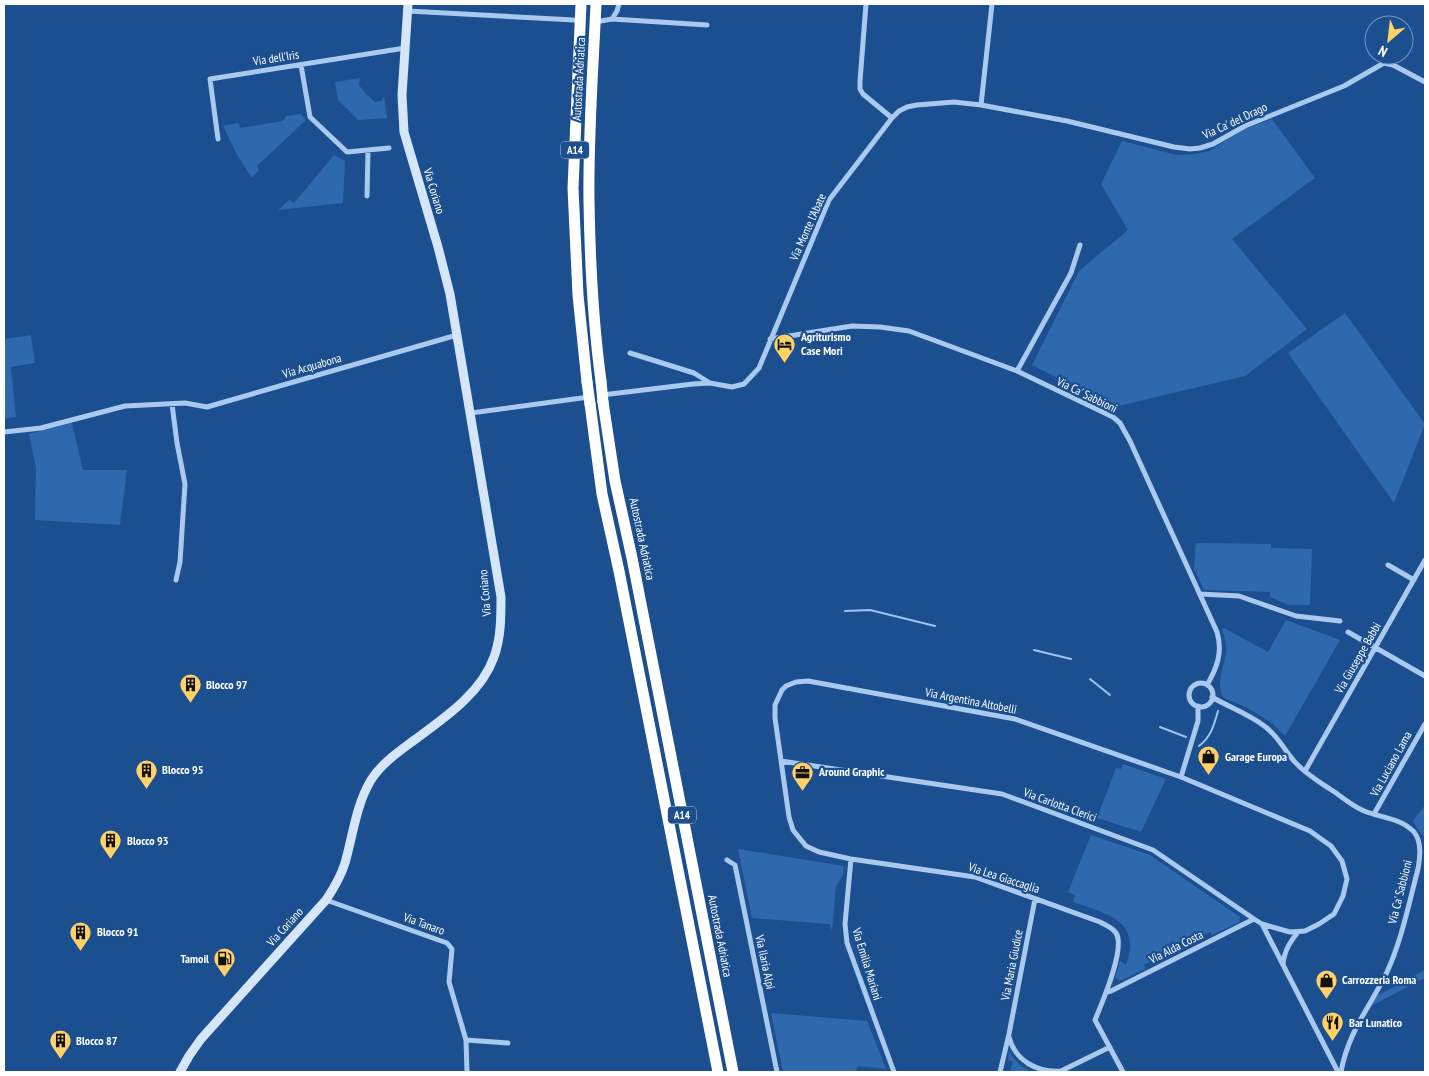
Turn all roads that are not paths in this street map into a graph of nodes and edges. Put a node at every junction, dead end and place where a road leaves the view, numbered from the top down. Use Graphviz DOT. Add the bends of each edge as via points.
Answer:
graph roads {
  1 [pos="581,4"];
  2 [pos="596,4"];
  3 [pos="619,4"];
  4 [pos="866,4"];
  5 [pos="992,4"];
  6 [pos="408,7"];
  7 [pos="612,19"];
  8 [pos="574,20"];
  9 [pos="601,21"];
  10 [pos="707,25"];
  11 [pos="405,48"];
  12 [pos="302,64"];
  13 [pos="1425,82"];
  14 [pos="982,105"];
  15 [pos="892,118"];
  16 [pos="218,139"];
  17 [pos="389,148"];
  18 [pos="368,150"];
  19 [pos="367,196"];
  20 [pos="1080,245"];
  21 [pos="457,335"];
  22 [pos="770,340"];
  23 [pos="630,353"];
  24 [pos="1017,371"];
  25 [pos="710,383"];
  26 [pos="172,404"];
  27 [pos="470,412"];
  28 [pos="4,432"];
  29 [pos="1425,560"];
  30 [pos="1388,565"];
  31 [pos="176,580"];
  32 [pos="1414,580"];
  33 [pos="1200,594"];
  34 [pos="1340,621"];
  35 [pos="1348,632"];
  36 [pos="1376,648"];
  37 [pos="1425,676"];
  38 [pos="1207,685"];
  39 [pos="1212,697"];
  40 [pos="1198,706"];
  41 [pos="774,718"];
  42 [pos="1425,724"];
  43 [pos="781,760"];
  44 [pos="1305,771"];
  45 [pos="1181,777"];
  46 [pos="1374,814"];
  47 [pos="851,859"];
  48 [pos="727,860"];
  49 [pos="1035,899"];
  50 [pos="326,900"];
  51 [pos="1254,919"];
  52 [pos="1262,924"];
  53 [pos="1298,932"];
  54 [pos="1283,966"];
  55 [pos="1107,992"];
  56 [pos="1009,1034"];
  57 [pos="466,1040"];
  58 [pos="508,1043"];
  59 [pos="1110,1048"];
  60 [pos="180,1072"];
  61 [pos="467,1072"];
  62 [pos="718,1072"];
  63 [pos="733,1072"];
  64 [pos="777,1072"];
  65 [pos="894,1072"];
  66 [pos="1000,1072"];
  67 [pos="1060,1072"];
  68 [pos="1123,1072"];
  69 [pos="1339,1072"];
  1 -- 62 [label="highway, Autostrada Adriatica / A14, bridge" via="573,188 578,296 587,382 602,494"];
  2 -- 63 [label="highway, Autostrada Adriatica / A14, bridge" via="589,201 592,299 601,381 615,481"];
  3 -- 7 [label="street"];
  4 -- 15 [label="street" via="860,89"];
  5 -- 14 [label="street"];
  6 -- 8 [label="street"];
  6 -- 11 [label="main road, Via Coriano"];
  7 -- 9 [label="street"];
  7 -- 10 [label="street"];
  11 -- 12 [label="street, Via dell'Iris"];
  11 -- 21 [label="main road, Via Coriano" via="404,132 438,247"];
  12 -- 16 [label="street, Via dell'Iris" via="210,79"];
  12 -- 18 [label="street" via="310,117 347,152"];
  13 -- 14 [label="street, Via Ca' del Drago" via="1393,64 1384,63 1344,86 1245,126 1213,144 1190,149"];
  14 -- 15 [label="street, Via Ca' del Drago" via="954,102 917,104 899,111"];
  15 -- 22 [label="street, Via Monte l'Abate" via="829,200"];
  17 -- 18 [label="street"];
  18 -- 19 [label="street"];
  20 -- 24 [label="street" via="1071,273"];
  21 -- 26 [label="street, Via Acquabona" via="207,407"];
  21 -- 27 [label="main road, Via Coriano"];
  22 -- 24 [label="street, Via Ca' Sabbioni" via="852,326 880,327 910,331"];
  22 -- 25 [label="street, Via Monte l'Abate" via="759,368 744,384 732,387"];
  23 -- 25 [label="street, Via Monte l'Abate" via="694,373"];
  24 -- 33 [label="street, Via Ca' Sabbioni" via="1120,423"];
  25 -- 27 [label="street, Via Monte l'Abate"];
  26 -- 28 [label="street, Via Acquabona" via="125,406 41,428"];
  26 -- 31 [label="street" via="185,484"];
  27 -- 50 [label="main road, Via Coriano" via="501,597 494,657 472,693 390,759 372,778 360,802 344,864"];
  29 -- 32 [label="street, Via Giuseppe Babbi"];
  30 -- 32 [label="street"];
  32 -- 36 [label="street, Via Giuseppe Babbi"];
  33 -- 34 [label="street" via="1239,596 1296,616"];
  33 -- 38 [label="street, Via Ca' Sabbioni" via="1220,641 1216,670"];
  35 -- 36 [label="street"];
  36 -- 37 [label="street"];
  36 -- 44 [label="street, Via Giuseppe Babbi"];
  38 -- 39 [label="street" via="1212,690"];
  38 -- 40 [label="street" via="1195,684 1190,690 1191,702"];
  39 -- 40 [label="street" via="1208,704"];
  39 -- 44 [label="street, Via Ca' Sabbioni" via="1268,728"];
  40 -- 45 [label="street" via="1198,721"];
  41 -- 43 [label="street, Via Lea Giaccaglia"];
  41 -- 45 [label="street, Via Argentina Altobelli" via="775,705 782,690 796,682 808,681 1016,719"];
  42 -- 46 [label="street, Via Luciano Lama"];
  43 -- 47 [label="street, Via Lea Giaccaglia" via="789,817 800,840 819,852"];
  43 -- 51 [label="street, Via Carlotta Clerici" via="1002,794 1153,850"];
  44 -- 46 [label="street, Via Ca' Sabbioni" via="1362,810"];
  45 -- 53 [label="street, Via Argentina Altobelli" via="1310,831 1331,846 1342,861 1347,879 1343,896 1334,914"];
  46 -- 69 [label="street, Via Ca' Sabbioni" via="1406,825 1419,844 1419,858 1395,951 1356,1026"];
  47 -- 49 [label="street, Via Lea Giaccaglia" via="975,877"];
  47 -- 65 [label="street, Via Emilia Mariani" via="845,924 847,942"];
  48 -- 64 [label="street, Via Ilaria Alpi" via="735,865"];
  49 -- 55 [label="street, Via Lea Giaccaglia" via="1100,922 1116,934 1119,950"];
  49 -- 56 [label="street, Via Maria Giudice"];
  50 -- 57 [label="street, Via Tanaro" via="447,943 452,949 449,982"];
  50 -- 60 [label="main road, Via Coriano" via="201,1039"];
  51 -- 52 [label="street, Via Carlotta Clerici"];
  51 -- 55 [label="street, Via Alda Costa"];
  52 -- 53 [label="street"];
  52 -- 54 [label="street"];
  53 -- 54 [label="street" via="1287,947"];
  54 -- 69 [label="street"];
  55 -- 59 [label="street, Via Lea Giaccaglia" via="1096,1020"];
  56 -- 66 [label="street, Via Maria Giudice"];
  56 -- 67 [label="street" via="1014,1050 1026,1062 1040,1069"];
  57 -- 58 [label="street"];
  57 -- 61 [label="street, Via Tanaro"];
  59 -- 67 [label="street"];
  59 -- 68 [label="street, Via Lea Giaccaglia"];
}
